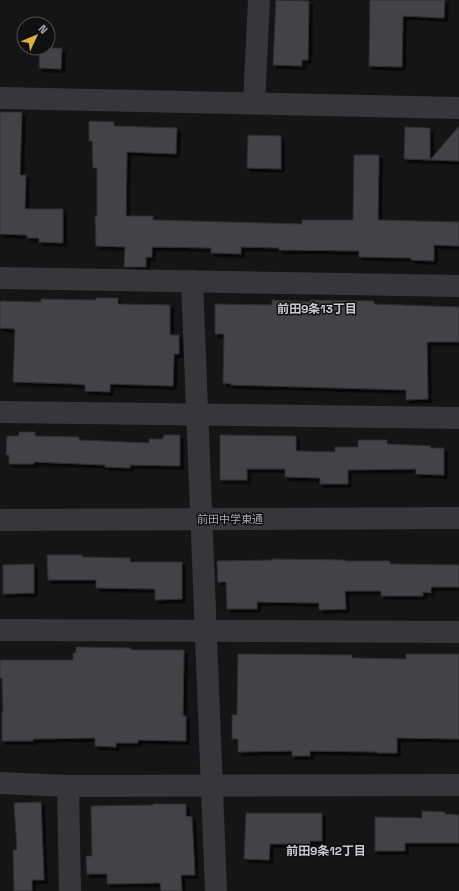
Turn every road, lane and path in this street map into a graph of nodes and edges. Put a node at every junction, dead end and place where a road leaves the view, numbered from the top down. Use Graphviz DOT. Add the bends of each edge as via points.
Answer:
graph roads {
  1 [pos="259,0"];
  2 [pos="0,98"];
  3 [pos="254,103"];
  4 [pos="459,108"];
  5 [pos="0,278"];
  6 [pos="192,281"];
  7 [pos="459,286"];
  8 [pos="0,412"];
  9 [pos="196,415"];
  10 [pos="459,418"];
  11 [pos="459,518"];
  12 [pos="200,519"];
  13 [pos="0,520"];
  14 [pos="0,630"];
  15 [pos="205,630"];
  16 [pos="459,632"];
  17 [pos="0,783"];
  18 [pos="212,785"];
  19 [pos="459,785"];
  20 [pos="68,786"];
  21 [pos="70,891"];
  22 [pos="216,891"];
  1 -- 3 [label="street"];
  2 -- 3 [label="street"];
  3 -- 4 [label="street"];
  5 -- 6 [label="street"];
  6 -- 7 [label="street"];
  6 -- 9 [label="street"];
  8 -- 9 [label="street"];
  9 -- 10 [label="street"];
  9 -- 12 [label="street"];
  11 -- 12 [label="street, 前田中学東通"];
  12 -- 13 [label="street, 前田中学東通"];
  12 -- 15 [label="street"];
  14 -- 15 [label="street"];
  15 -- 16 [label="street"];
  15 -- 18 [label="street"];
  17 -- 20 [label="street"];
  18 -- 19 [label="street"];
  18 -- 20 [label="street"];
  18 -- 22 [label="street"];
  20 -- 21 [label="street"];
}
